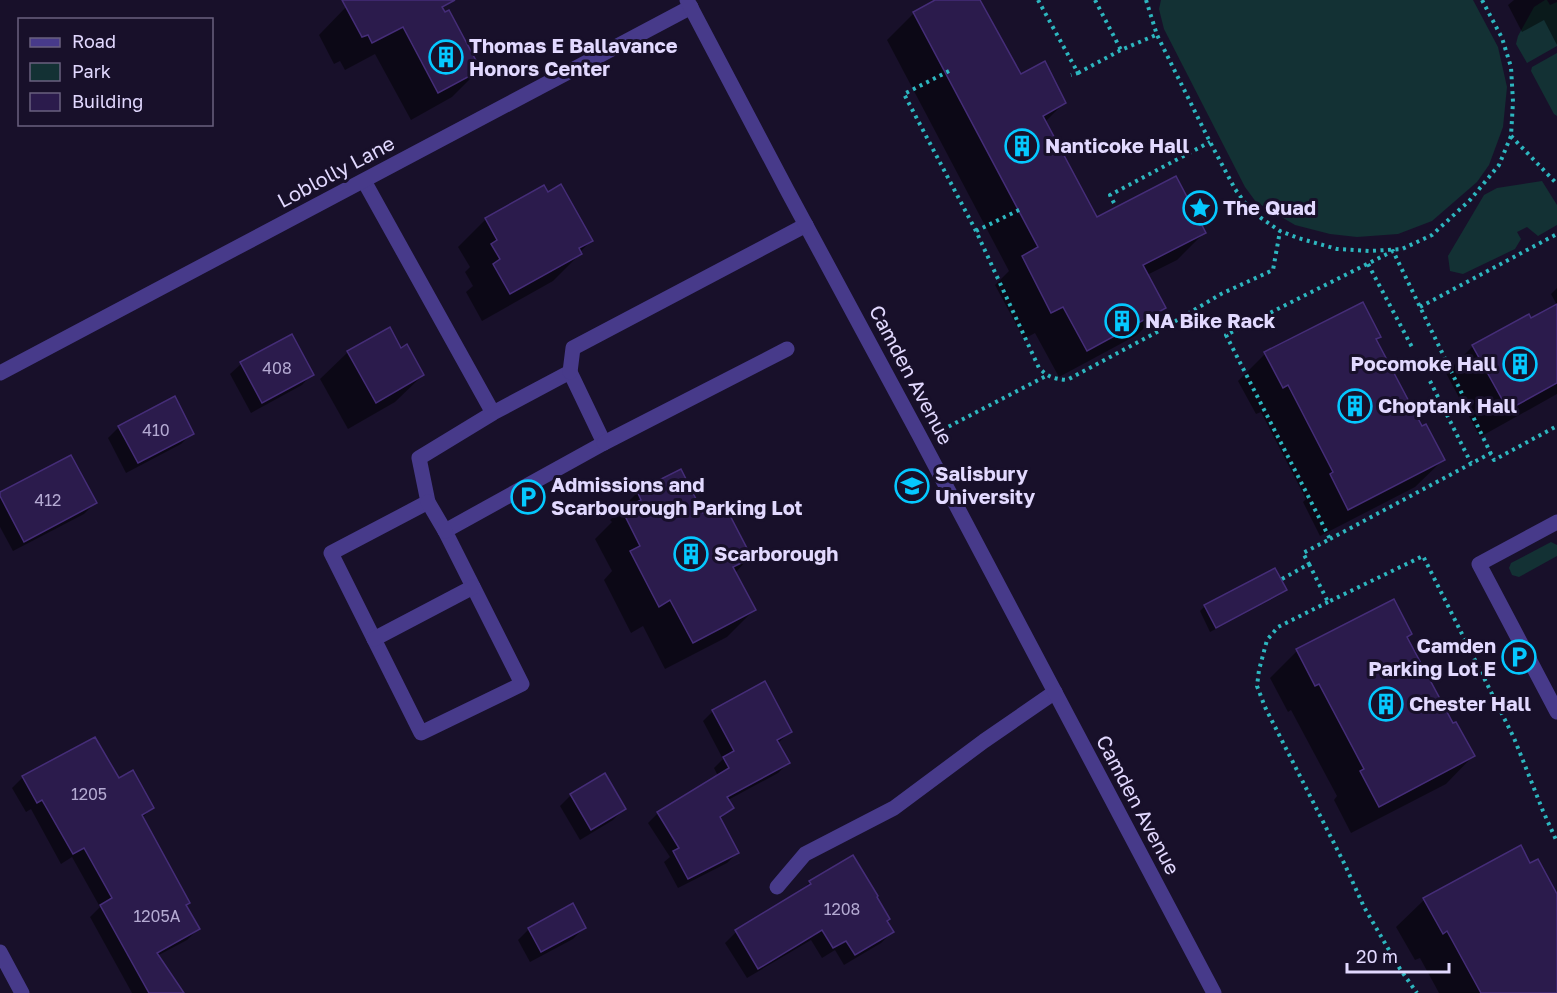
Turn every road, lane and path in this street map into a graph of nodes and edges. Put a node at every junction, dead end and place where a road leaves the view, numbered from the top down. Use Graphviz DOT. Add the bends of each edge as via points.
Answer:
graph roads {
  1 [pos="1038,0"];
  2 [pos="1095,0"];
  3 [pos="1148,0"];
  4 [pos="1482,0"];
  5 [pos="689,4"];
  6 [pos="1157,35"];
  7 [pos="1121,50"];
  8 [pos="949,71"];
  9 [pos="1078,73"];
  10 [pos="1071,75"];
  11 [pos="1511,136"];
  12 [pos="1210,142"];
  13 [pos="364,181"];
  14 [pos="1557,184"];
  15 [pos="1114,203"];
  16 [pos="1021,209"];
  17 [pos="806,225"];
  18 [pos="976,231"];
  19 [pos="1280,231"];
  20 [pos="1557,234"];
  21 [pos="1393,251"];
  22 [pos="1368,264"];
  23 [pos="1420,307"];
  24 [pos="787,349"];
  25 [pos="1413,349"];
  26 [pos="570,372"];
  27 [pos="0,373"];
  28 [pos="1046,376"];
  29 [pos="1430,381"];
  30 [pos="493,413"];
  31 [pos="1557,426"];
  32 [pos="941,430"];
  33 [pos="604,443"];
  34 [pos="1491,453"];
  35 [pos="1471,464"];
  36 [pos="428,502"];
  37 [pos="1557,522"];
  38 [pos="444,531"];
  39 [pos="1330,539"];
  40 [pos="1309,564"];
  41 [pos="1282,579"];
  42 [pos="473,587"];
  43 [pos="1328,602"];
  44 [pos="374,639"];
  45 [pos="1055,692"];
  46 [pos="1557,712"];
  47 [pos="1557,843"];
  48 [pos="777,887"];
  49 [pos="0,952"];
  50 [pos="22,993"];
  51 [pos="1214,993"];
  52 [pos="1418,993"];
  1 -- 9 [label="path"];
  2 -- 7 [label="path"];
  3 -- 6 [label="path"];
  4 -- 11 [label="path" via="1511,67"];
  5 -- 13 [label="street, Loblolly Lane"];
  5 -- 17 [label="street, Camden Avenue"];
  6 -- 7 [label="path"];
  6 -- 12 [label="path"];
  7 -- 9 [label="path"];
  8 -- 18 [label="path" via="904,94"];
  9 -- 10 [label="path"];
  11 -- 14 [label="path"];
  11 -- 21 [label="path" via="1499,165 1470,200 1432,235"];
  12 -- 15 [label="path" via="1110,195"];
  12 -- 19 [label="path" via="1248,207"];
  13 -- 27 [label="street, Loblolly Lane"];
  13 -- 30 [label="street"];
  16 -- 18 [label="path"];
  17 -- 26 [label="street" via="573,348"];
  17 -- 45 [label="street, Camden Avenue"];
  18 -- 28 [label="path"];
  19 -- 21 [label="path" via="1337,249"];
  19 -- 28 [label="path" via="1273,270 1221,294 1067,380"];
  20 -- 23 [label="path"];
  21 -- 22 [label="path"];
  21 -- 23 [label="path"];
  22 -- 25 [label="path"];
  22 -- 39 [label="path" via="1226,335"];
  23 -- 34 [label="path"];
  24 -- 33 [label="street"];
  26 -- 30 [label="street"];
  26 -- 33 [label="street"];
  28 -- 32 [label="path"];
  29 -- 35 [label="path"];
  30 -- 36 [label="street" via="419,458"];
  31 -- 34 [label="path" via="1494,460"];
  33 -- 38 [label="street"];
  34 -- 35 [label="path"];
  35 -- 39 [label="path"];
  36 -- 38 [label="street"];
  36 -- 44 [label="street" via="331,553"];
  37 -- 46 [label="street" via="1479,564"];
  38 -- 42 [label="street"];
  39 -- 40 [label="path" via="1303,553"];
  40 -- 41 [label="path"];
  40 -- 43 [label="path"];
  42 -- 44 [label="street"];
  42 -- 44 [label="street" via="522,684 421,733"];
  43 -- 47 [label="path" via="1423,556 1514,738"];
  43 -- 52 [label="path" via="1278,627 1267,640 1257,686 1364,907"];
  45 -- 48 [label="street" via="894,808 805,854"];
  45 -- 51 [label="street, Camden Avenue"];
  49 -- 50 [label="street"];
}
